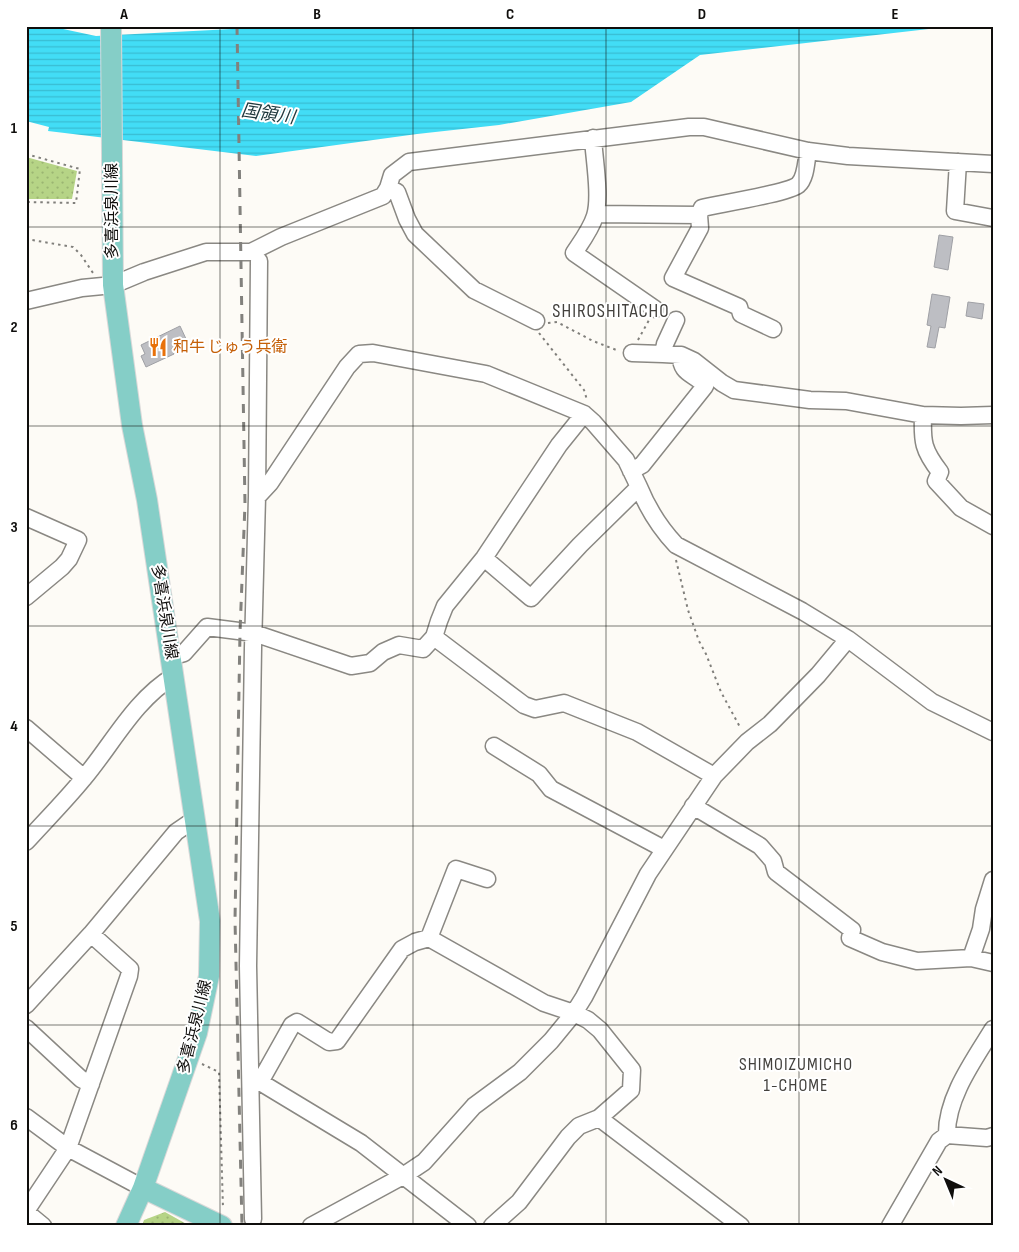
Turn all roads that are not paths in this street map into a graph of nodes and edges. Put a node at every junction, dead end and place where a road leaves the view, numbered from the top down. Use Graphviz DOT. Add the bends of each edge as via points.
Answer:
graph roads {
  1 [pos="111,26"];
  2 [pos="593,138"];
  3 [pos="808,152"];
  4 [pos="958,162"];
  5 [pos="993,164"];
  6 [pos="388,188"];
  7 [pos="596,214"];
  8 [pos="699,215"];
  9 [pos="993,218"];
  10 [pos="259,261"];
  11 [pos="105,285"];
  12 [pos="26,301"];
  13 [pos="655,308"];
  14 [pos="676,320"];
  15 [pos="536,321"];
  16 [pos="773,329"];
  17 [pos="632,353"];
  18 [pos="663,354"];
  19 [pos="681,355"];
  20 [pos="584,414"];
  21 [pos="923,415"];
  22 [pos="993,415"];
  23 [pos="631,471"];
  24 [pos="639,487"];
  25 [pos="257,497"];
  26 [pos="26,517"];
  27 [pos="993,526"];
  28 [pos="484,558"];
  29 [pos="26,597"];
  30 [pos="254,633"];
  31 [pos="434,638"];
  32 [pos="848,640"];
  33 [pos="170,657"];
  34 [pos="174,676"];
  35 [pos="26,728"];
  36 [pos="993,732"];
  37 [pos="494,746"];
  38 [pos="714,776"];
  39 [pos="84,778"];
  40 [pos="693,806"];
  41 [pos="194,819"];
  42 [pos="26,842"];
  43 [pos="664,849"];
  44 [pos="487,879"];
  45 [pos="993,880"];
  46 [pos="91,934"];
  47 [pos="429,938"];
  48 [pos="970,958"];
  49 [pos="993,963"];
  50 [pos="26,1006"];
  51 [pos="574,1013"];
  52 [pos="26,1028"];
  53 [pos="993,1029"];
  54 [pos="255,1079"];
  55 [pos="91,1084"];
  56 [pos="26,1117"];
  57 [pos="599,1118"];
  58 [pos="947,1136"];
  59 [pos="993,1136"];
  60 [pos="68,1148"];
  61 [pos="403,1176"];
  62 [pos="143,1188"];
  63 [pos="26,1211"];
  64 [pos="254,1219"];
  65 [pos="198,1221"];
  66 [pos="223,1221"];
  67 [pos="43,1226"];
  68 [pos="126,1226"];
  69 [pos="311,1226"];
  70 [pos="468,1226"];
  71 [pos="492,1226"];
  72 [pos="741,1226"];
  73 [pos="890,1226"];
  1 -- 11 [label="main road, 多喜浜泉川線" via="112,260"];
  2 -- 3 [label="street" via="689,126"];
  2 -- 6 [label="street" via="409,162 392,174"];
  2 -- 7 [label="street"];
  3 -- 4 [label="street"];
  3 -- 8 [label="street" via="803,179 797,186 702,208"];
  4 -- 5 [label="street"];
  4 -- 9 [label="street" via="955,211"];
  6 -- 11 [label="street" via="383,196 251,252 206,252"];
  6 -- 15 [label="street" via="397,192 415,234 474,290"];
  7 -- 8 [label="street"];
  7 -- 13 [label="street" via="574,253"];
  8 -- 16 [label="street" via="700,228 673,278 739,307 741,314"];
  10 -- 25 [label="street"];
  11 -- 12 [label="street"];
  11 -- 33 [label="main road, 多喜浜泉川線" via="147,500"];
  14 -- 18 [label="street"];
  17 -- 18 [label="street"];
  18 -- 19 [label="street"];
  19 -- 21 [label="street" via="734,390 810,400 846,401"];
  19 -- 23 [label="street" via="684,370 700,379 705,386 642,465"];
  20 -- 23 [label="street" via="626,460"];
  20 -- 25 [label="street" via="486,374 373,353 359,354"];
  20 -- 28 [label="street"];
  21 -- 22 [label="street"];
  21 -- 27 [label="street" via="924,446 940,472 936,481 961,508"];
  23 -- 24 [label="street"];
  24 -- 28 [label="street" via="580,544 531,598"];
  24 -- 32 [label="street" via="646,505 676,545 802,611"];
  25 -- 30 [label="street"];
  26 -- 29 [label="street" via="78,540 62,567"];
  28 -- 31 [label="street" via="446,606"];
  30 -- 31 [label="street" via="351,666 370,663 383,652 399,646 423,649"];
  30 -- 33 [label="street" via="207,627 184,653"];
  30 -- 54 [label="street" via="248,966"];
  31 -- 38 [label="street" via="524,705 535,709 564,703 637,732"];
  32 -- 36 [label="street" via="932,702"];
  32 -- 38 [label="street" via="770,724"];
  33 -- 34 [label="main road, 多喜浜泉川線"];
  34 -- 39 [label="street" via="146,699"];
  34 -- 41 [label="main road, 多喜浜泉川線"];
  35 -- 39 [label="street"];
  37 -- 43 [label="street" via="540,774 551,790"];
  38 -- 40 [label="street"];
  39 -- 42 [label="street"];
  40 -- 43 [label="street"];
  40 -- 48 [label="street" via="760,846 773,861 776,872 852,930 850,938 916,962"];
  41 -- 46 [label="street" via="176,832"];
  41 -- 62 [label="main road, 多喜浜泉川線" via="210,921 209,976 197,1033"];
  43 -- 51 [label="street"];
  44 -- 47 [label="street" via="456,869"];
  45 -- 48 [label="street" via="981,930"];
  46 -- 50 [label="street"];
  46 -- 55 [label="street" via="130,969"];
  47 -- 51 [label="street" via="544,1003"];
  47 -- 54 [label="street" via="402,949 336,1041 329,1042 297,1022"];
  48 -- 49 [label="street"];
  51 -- 57 [label="street" via="600,1030 632,1070 630,1090"];
  51 -- 61 [label="street" via="520,1072 474,1106 424,1162"];
  52 -- 55 [label="street" via="81,1080"];
  53 -- 58 [label="street" via="957,1091"];
  54 -- 61 [label="street" via="361,1143"];
  54 -- 64 [label="street"];
  55 -- 60 [label="street"];
  56 -- 60 [label="street"];
  57 -- 71 [label="street" via="579,1126 568,1136 519,1202"];
  57 -- 72 [label="street"];
  58 -- 59 [label="street"];
  58 -- 73 [label="street" via="939,1141"];
  60 -- 62 [label="street"];
  60 -- 63 [label="street"];
  61 -- 69 [label="street"];
  61 -- 70 [label="street"];
  62 -- 65 [label="main road"];
  62 -- 68 [label="main road, 多喜浜泉川線"];
  63 -- 67 [label="street"];
  65 -- 66 [label="main road"];
}
